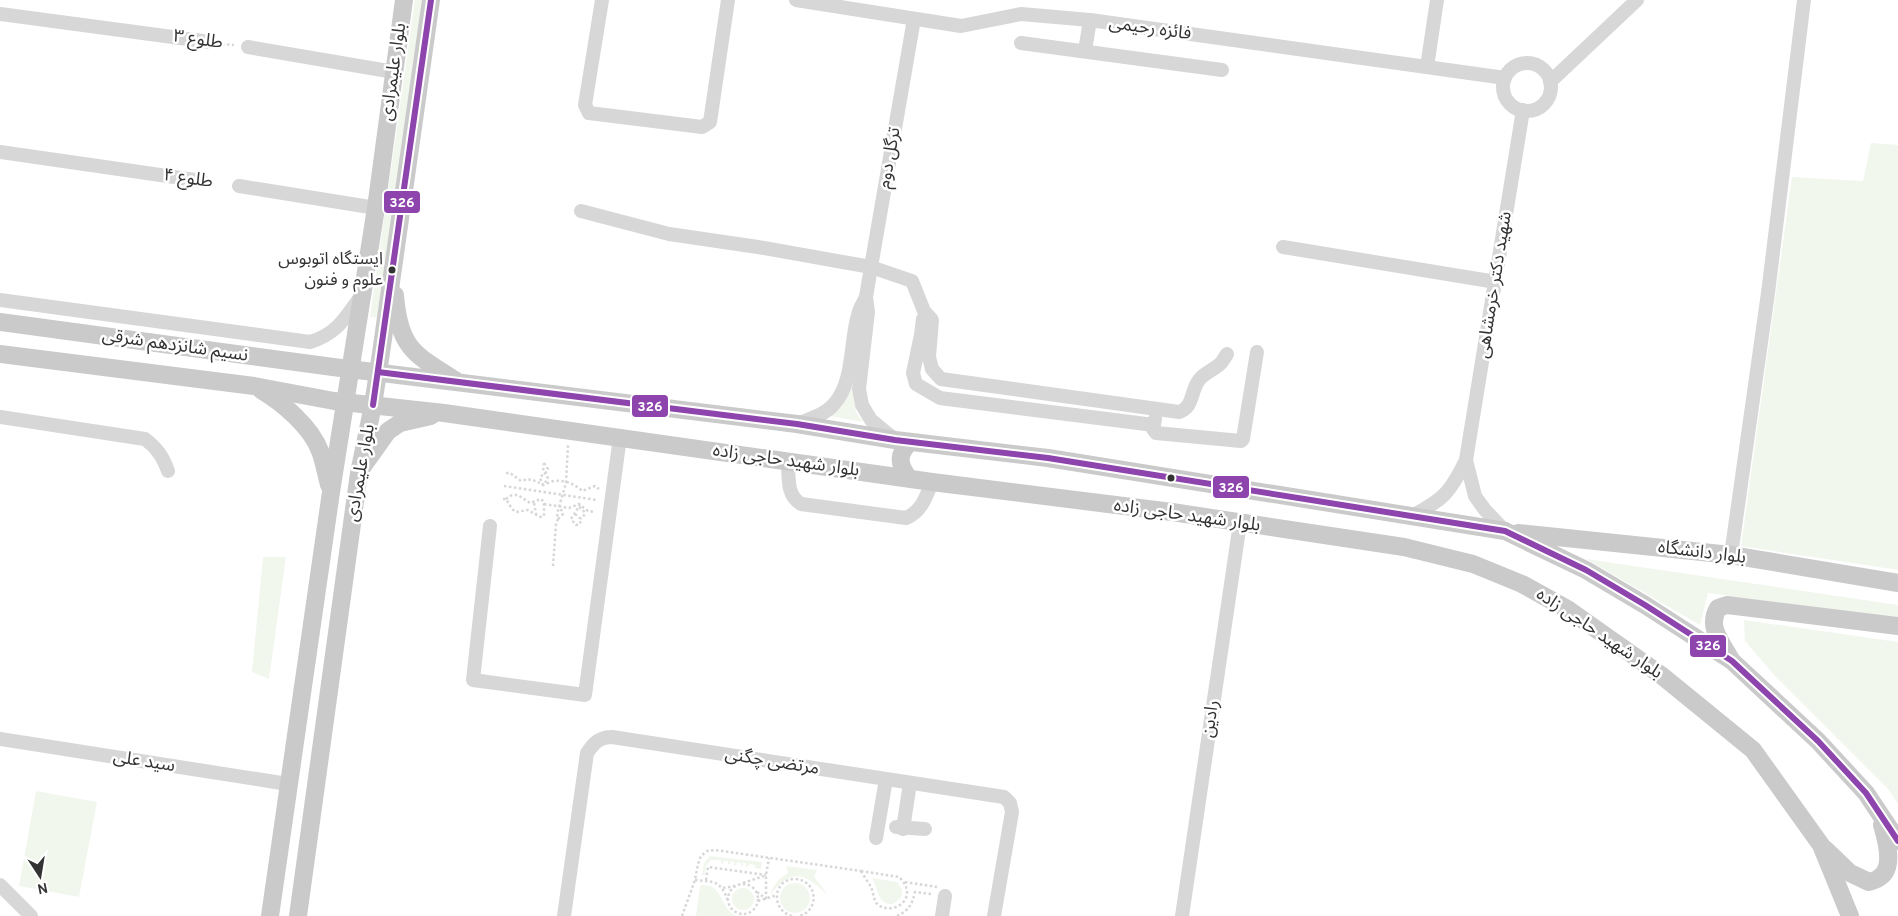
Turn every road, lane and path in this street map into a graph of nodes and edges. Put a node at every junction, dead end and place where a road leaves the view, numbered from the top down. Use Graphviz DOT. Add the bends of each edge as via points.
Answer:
graph roads {
  1 [pos="404,0"];
  2 [pos="431,0"];
  3 [pos="602,0"];
  4 [pos="728,0"];
  5 [pos="796,0"];
  6 [pos="1437,0"];
  7 [pos="1637,0"];
  8 [pos="1804,0"];
  9 [pos="0,14"];
  10 [pos="914,19"];
  11 [pos="1090,20"];
  12 [pos="210,42"];
  13 [pos="1021,43"];
  14 [pos="248,47"];
  15 [pos="1085,51"];
  16 [pos="1427,67"];
  17 [pos="1222,70"];
  18 [pos="394,72"];
  19 [pos="1505,78"];
  20 [pos="1550,82"];
  21 [pos="1523,110"];
  22 [pos="0,152"];
  23 [pos="202,181"];
  24 [pos="239,186"];
  25 [pos="376,208"];
  26 [pos="581,211"];
  27 [pos="1283,247"];
  28 [pos="870,267"];
  29 [pos="393,268"];
  30 [pos="1496,282"];
  31 [pos="361,295"];
  32 [pos="866,297"];
  33 [pos="0,300"];
  34 [pos="924,311"];
  35 [pos="0,322"];
  36 [pos="220,352"];
  37 [pos="1257,352"];
  38 [pos="0,354"];
  39 [pos="1227,354"];
  40 [pos="351,368"];
  41 [pos="378,372"];
  42 [pos="215,381"];
  43 [pos="460,382"];
  44 [pos="254,386"];
  45 [pos="345,402"];
  46 [pos="373,405"];
  47 [pos="1156,409"];
  48 [pos="444,413"];
  49 [pos="0,417"];
  50 [pos="797,424"];
  51 [pos="1154,425"];
  52 [pos="569,430"];
  53 [pos="620,437"];
  54 [pos="903,441"];
  55 [pos="1466,460"];
  56 [pos="788,461"];
  57 [pos="168,471"];
  58 [pos="359,473"];
  59 [pos="506,473"];
  60 [pos="909,478"];
  61 [pos="932,482"];
  62 [pos="566,483"];
  63 [pos="543,485"];
  64 [pos="504,486"];
  65 [pos="331,492"];
  66 [pos="562,495"];
  67 [pos="607,498"];
  68 [pos="534,502"];
  69 [pos="544,504"];
  70 [pos="580,506"];
  71 [pos="560,507"];
  72 [pos="600,509"];
  73 [pos="575,514"];
  74 [pos="536,516"];
  75 [pos="1410,517"];
  76 [pos="558,519"];
  77 [pos="581,519"];
  78 [pos="1240,523"];
  79 [pos="490,526"];
  80 [pos="1505,531"];
  81 [pos="1731,556"];
  82 [pos="553,566"];
  83 [pos="1898,583"];
  84 [pos="1898,626"];
  85 [pos="1732,661"];
  86 [pos="0,739"];
  87 [pos="886,779"];
  88 [pos="910,783"];
  89 [pos="288,784"];
  90 [pos="1879,813"];
  91 [pos="925,829"];
  92 [pos="876,838"];
  93 [pos="1898,841"];
  94 [pos="1821,845"];
  95 [pos="769,858"];
  96 [pos="861,870"];
  97 [pos="766,875"];
  98 [pos="695,880"];
  99 [pos="706,880"];
  100 [pos="905,882"];
  101 [pos="0,885"];
  102 [pos="738,886"];
  103 [pos="722,888"];
  104 [pos="755,890"];
  105 [pos="945,892"];
  106 [pos="777,895"];
  107 [pos="766,899"];
  108 [pos="758,901"];
  109 [pos="729,903"];
  110 [pos="31,916"];
  111 [pos="270,916"];
  112 [pos="298,916"];
  113 [pos="564,916"];
  114 [pos="682,916"];
  115 [pos="792,916"];
  116 [pos="798,916"];
  117 [pos="897,916"];
  118 [pos="942,916"];
  119 [pos="994,916"];
  120 [pos="1182,916"];
  121 [pos="1850,916"];
  1 -- 18 [label="main road, بلوار علیمرادی"];
  2 -- 29 [label="main road, بلوار علیمرادی"];
  3 -- 4 [label="street" via="586,109 589,113 702,127 710,122"];
  5 -- 10 [label="street, فائزه رحیمی"];
  6 -- 16 [label="street"];
  7 -- 20 [label="street"];
  8 -- 81 [label="street"];
  9 -- 12 [label="street, طلوع ۳"];
  10 -- 11 [label="street, فائزه رحیمی" via="961,26 1021,14"];
  10 -- 28 [label="street, ترگل دوم"];
  11 -- 15 [label="street"];
  11 -- 16 [label="street, فائزه رحیمی"];
  12 -- 14 [label="path, طلوع ۳"];
  13 -- 15 [label="street"];
  14 -- 18 [label="street, طلوع ۳"];
  15 -- 17 [label="street"];
  16 -- 19 [label="street, فائزه رحیمی"];
  18 -- 25 [label="main road, بلوار علیمرادی"];
  19 -- 20 [label="street" via="1515,66 1529,63 1543,69"];
  19 -- 21 [label="street" via="1506,98"];
  20 -- 21 [label="street" via="1544,103 1538,108"];
  21 -- 30 [label="street, شهید دکتر خرمشاهی"];
  22 -- 23 [label="street, طلوع ۴"];
  24 -- 25 [label="street"];
  25 -- 31 [label="main road, بلوار علیمرادی"];
  26 -- 28 [label="street" via="669,234"];
  27 -- 30 [label="street"];
  28 -- 32 [label="street, ترگل دوم"];
  28 -- 34 [label="street" via="912,281"];
  29 -- 41 [label="main road, بلوار علیمرادی"];
  29 -- 43 [label="main road" via="396,314 404,337 422,359"];
  30 -- 55 [label="street, شهید دکتر خرمشاهی"];
  31 -- 33 [label="street" via="336,329 310,342"];
  31 -- 40 [label="main road, بلوار علیمرادی"];
  32 -- 50 [label="street, ترگل دوم" via="858,315 848,373 835,404"];
  32 -- 54 [label="street, ترگل دوم" via="868,312 859,388 862,405 871,420"];
  34 -- 47 [label="street" via="932,320 929,357 932,369 941,379"];
  34 -- 51 [label="street" via="913,373 916,384 940,398"];
  35 -- 36 [label="main road, نسیم شانزدهم شرقی"];
  36 -- 40 [label="main road, نسیم شانزدهم شرقی"];
  36 -- 42 [label="main road" via="228,359 230,368 226,377"];
  37 -- 51 [label="street" via="1241,441 1154,432"];
  38 -- 42 [label="main road, نسیم شانزدهم شرقی"];
  39 -- 47 [label="street" via="1221,363 1199,380 1186,410"];
  40 -- 41 [label="main road, نسیم شانزدهم شرقی"];
  40 -- 45 [label="main road, بلوار علیمرادی"];
  41 -- 43 [label="main road, بلوار شهید حاجی زاده"];
  41 -- 46 [label="main road, بلوار علیمرادی"];
  42 -- 44 [label="main road, نسیم شانزدهم شرقی"];
  43 -- 50 [label="main road, بلوار شهید حاجی زاده"];
  44 -- 45 [label="main road, نسیم شانزدهم شرقی"];
  44 -- 65 [label="main road" via="294,414 307,430 320,450"];
  45 -- 46 [label="main road, نسیم شانزدهم شرقی"];
  45 -- 65 [label="main road, بلوار علیمرادی"];
  46 -- 48 [label="main road, بلوار شهید حاجی زاده"];
  46 -- 58 [label="main road, بلوار علیمرادی"];
  47 -- 51 [label="street"];
  48 -- 52 [label="main road, بلوار شهید حاجی زاده"];
  48 -- 58 [label="main road" via="400,423 388,431"];
  49 -- 57 [label="street" via="145,439 163,457"];
  50 -- 54 [label="main road, بلوار شهید حاجی زاده"];
  52 -- 53 [label="main road, بلوار شهید حاجی زاده"];
  52 -- 62 [label="path"];
  53 -- 56 [label="main road, بلوار شهید حاجی زاده"];
  53 -- 67 [label="street"];
  54 -- 60 [label="main road" via="900,458"];
  54 -- 75 [label="main road, بلوار شهید حاجی زاده" via="1048,458"];
  55 -- 75 [label="street, شهید دکتر خرمشاهی" via="1446,495"];
  55 -- 80 [label="street, شهید دکتر خرمشاهی" via="1475,496"];
  56 -- 60 [label="main road, بلوار شهید حاجی زاده"];
  56 -- 61 [label="street" via="790,493 801,504 906,518 920,510"];
  58 -- 112 [label="main road, بلوار علیمرادی"];
  59 -- 63 [label="path" via="518,480 535,480"];
  60 -- 61 [label="main road, بلوار شهید حاجی زاده"];
  61 -- 78 [label="main road, بلوار شهید حاجی زاده"];
  62 -- 63 [label="path" via="554,481"];
  62 -- 66 [label="path"];
  62 -- 67 [label="path" via="574,484 582,491 595,486"];
  63 -- 63 [label="path" via="540,478 545,473 548,479"];
  64 -- 66 [label="path"];
  65 -- 89 [label="main road, بلوار علیمرادی"];
  66 -- 67 [label="path"];
  66 -- 71 [label="path"];
  67 -- 79 [label="street" via="585,695 473,680"];
  68 -- 69 [label="path" via="541,499"];
  68 -- 74 [label="path"];
  68 -- 74 [label="path" via="526,501 518,494 504,499 512,510 528,510"];
  69 -- 71 [label="path"];
  69 -- 74 [label="path" via="544,516"];
  70 -- 71 [label="path"];
  70 -- 72 [label="path" via="593,513"];
  70 -- 73 [label="path"];
  70 -- 77 [label="path" via="585,514"];
  71 -- 76 [label="path"];
  71 -- 76 [label="path" via="563,514"];
  73 -- 77 [label="path"];
  73 -- 77 [label="path" via="571,519 576,525"];
  75 -- 80 [label="main road, بلوار شهید حاجی زاده"];
  76 -- 82 [label="path"];
  78 -- 94 [label="main road, بلوار شهید حاجی زاده" via="1404,547 1473,564 1546,597 1661,675 1753,750"];
  78 -- 120 [label="street, رادین"];
  80 -- 81 [label="main road, بلوار دانشگاه"];
  80 -- 85 [label="main road, بلوار شهید حاجی زاده" via="1586,570"];
  81 -- 83 [label="main road, بلوار دانشگاه"];
  84 -- 85 [label="main road" via="1727,605 1718,608 1713,626"];
  85 -- 90 [label="main road, بلوار شهید حاجی زاده" via="1818,741 1866,793"];
  86 -- 89 [label="street, سید علی"];
  87 -- 88 [label="street, مرتضی چگنی"];
  87 -- 92 [label="street"];
  87 -- 113 [label="street, مرتضی چگنی" via="604,737 596,741 587,753"];
  88 -- 91 [label="street" via="898,828"];
  88 -- 119 [label="street, مرتضی چگنی" via="1004,798 1010,803 1012,812"];
  89 -- 111 [label="main road, بلوار علیمرادی"];
  90 -- 93 [label="main road, بلوار شهید حاجی زاده"];
  90 -- 94 [label="main road" via="1888,844 1888,865 1881,877 1869,882 1850,873"];
  94 -- 121 [label="main road, بلوار شهید حاجی زاده"];
  95 -- 96 [label="path"];
  95 -- 97 [label="path"];
  95 -- 98 [label="path" via="708,851 701,856"];
  96 -- 100 [label="path" via="893,875"];
  96 -- 100 [label="path" via="876,903 888,910 901,907 906,902 908,888"];
  97 -- 99 [label="path" via="708,867"];
  97 -- 102 [label="path"];
  97 -- 107 [label="path"];
  98 -- 99 [label="path"];
  98 -- 114 [label="path"];
  99 -- 103 [label="path"];
  100 -- 105 [label="path"];
  101 -- 110 [label="street"];
  102 -- 103 [label="path"];
  102 -- 104 [label="path" via="745,884"];
  102 -- 109 [label="path" via="730,892"];
  103 -- 109 [label="path"];
  104 -- 107 [label="path"];
  104 -- 108 [label="path"];
  105 -- 117 [label="path" via="915,892 912,905"];
  105 -- 118 [label="street"];
  106 -- 107 [label="path"];
  106 -- 115 [label="path" via="779,908"];
  106 -- 116 [label="path" via="782,885 792,879 808,884 814,901 808,912"];
  107 -- 108 [label="path"];
  108 -- 109 [label="path" via="747,914 736,912"];
}
